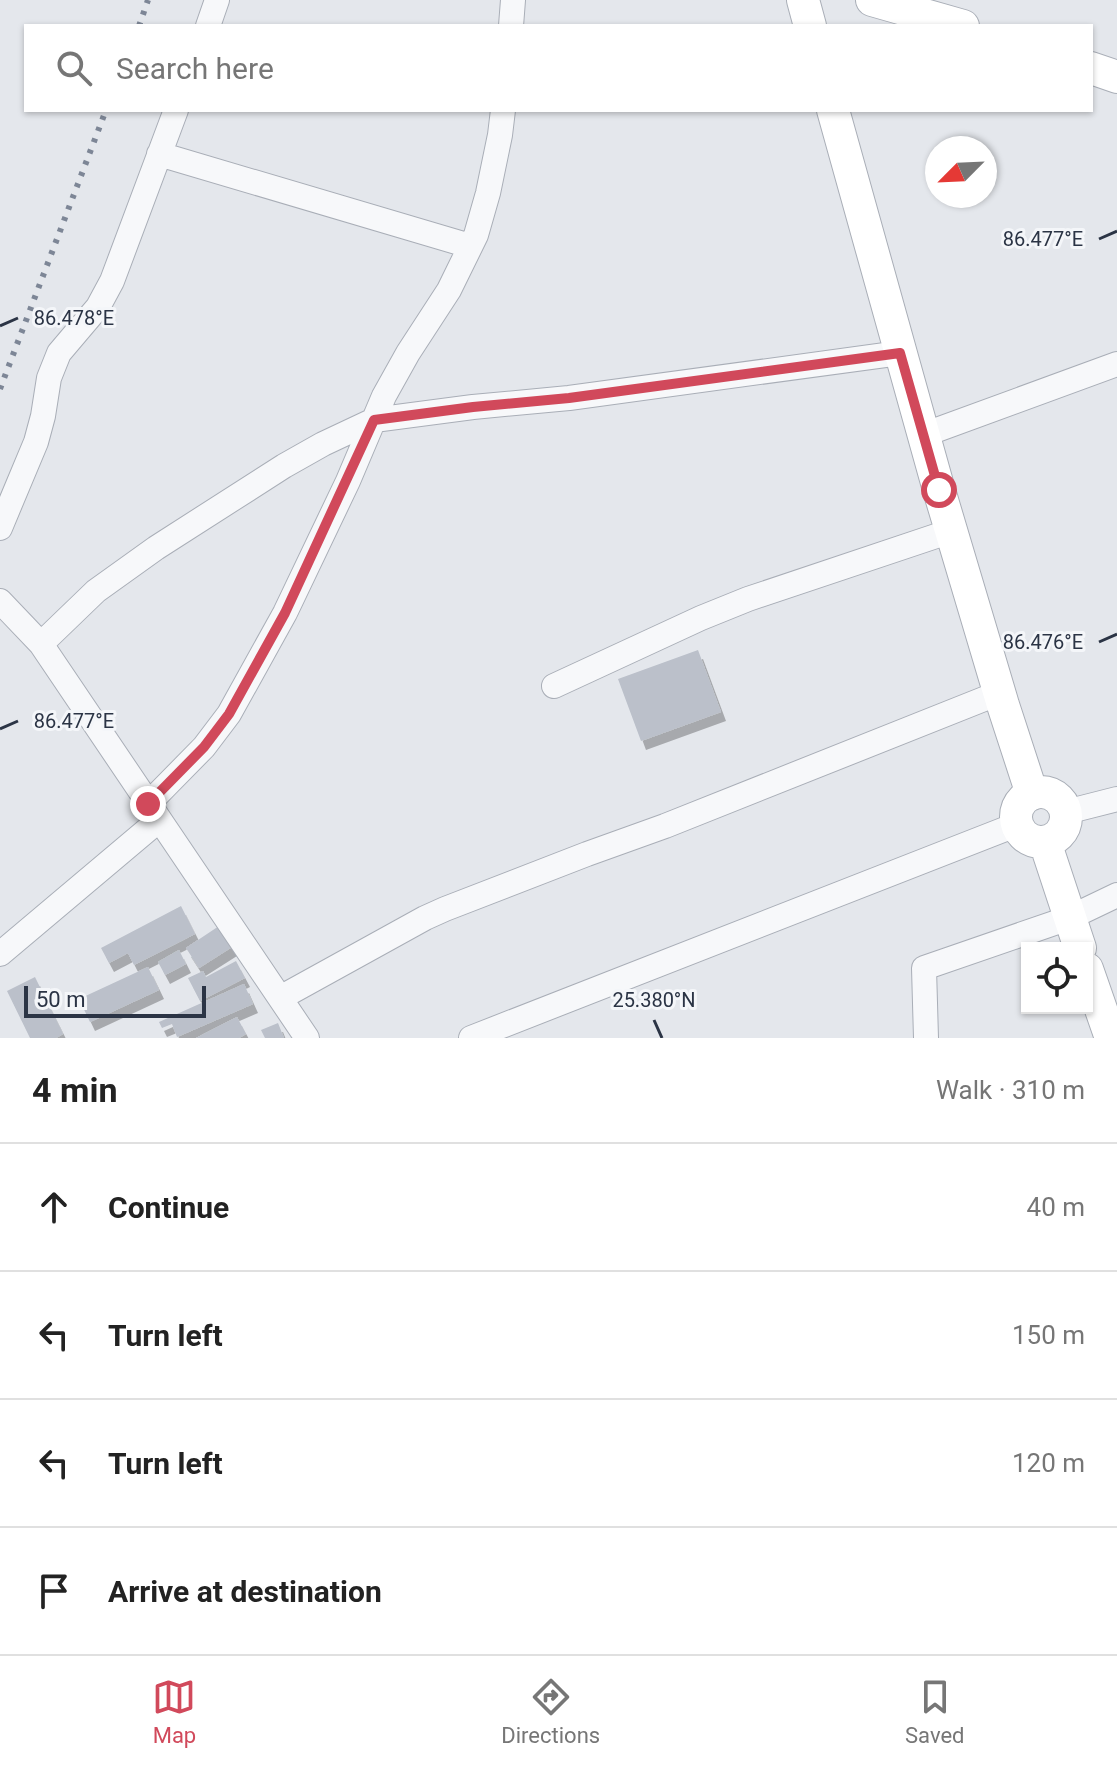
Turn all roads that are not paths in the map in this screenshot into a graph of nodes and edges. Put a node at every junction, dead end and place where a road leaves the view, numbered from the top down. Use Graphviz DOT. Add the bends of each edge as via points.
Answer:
graph roads {
  1 [pos="217,0"];
  2 [pos="513,0"];
  3 [pos="803,0"];
  4 [pos="872,0"];
  5 [pos="209,24"];
  6 [pos="511,24"];
  7 [pos="809,24"];
  8 [pos="956,24"];
  9 [pos="1093,69"];
  10 [pos="1117,77"];
  11 [pos="175,112"];
  12 [pos="503,112"];
  13 [pos="834,112"];
  14 [pos="159,154"];
  15 [pos="470,246"];
  16 [pos="900,353"];
  17 [pos="1117,364"];
  18 [pos="374,420"];
  19 [pos="923,435"];
  20 [pos="0,528"];
  21 [pos="951,531"];
  22 [pos="0,601"];
  23 [pos="41,644"];
  24 [pos="554,686"];
  25 [pos="999,693"];
  26 [pos="1032,794"];
  27 [pos="1117,799"];
  28 [pos="153,812"];
  29 [pos="1066,812"];
  30 [pos="1018,824"];
  31 [pos="1045,842"];
  32 [pos="1117,895"];
  33 [pos="1074,933"];
  34 [pos="0,954"];
  35 [pos="1093,986"];
  36 [pos="280,998"];
  37 [pos="307,1038"];
  38 [pos="471,1038"];
  39 [pos="926,1038"];
  40 [pos="1111,1038"];
  1 -- 5 [label="street"];
  2 -- 6 [label="street"];
  3 -- 7 [label="street"];
  4 -- 8 [label="street"];
  9 -- 10 [label="street"];
  11 -- 14 [label="street"];
  12 -- 15 [label="street" via="488,193"];
  13 -- 16 [label="street"];
  14 -- 15 [label="street"];
  14 -- 20 [label="street" via="112,281 98,307 59,353 36,442"];
  15 -- 18 [label="street"];
  16 -- 18 [label="street"];
  16 -- 19 [label="street"];
  17 -- 19 [label="street"];
  18 -- 23 [label="street" via="284,466 156,548 96,591"];
  18 -- 28 [label="street" via="285,613 229,714"];
  19 -- 21 [label="street"];
  21 -- 24 [label="street" via="748,599"];
  21 -- 25 [label="street"];
  22 -- 23 [label="street"];
  23 -- 28 [label="street"];
  25 -- 26 [label="street"];
  25 -- 36 [label="street" via="445,909"];
  26 -- 29 [label="street" via="1051,794"];
  26 -- 30 [label="street" via="1021,802"];
  27 -- 29 [label="street"];
  28 -- 34 [label="street"];
  28 -- 36 [label="street"];
  29 -- 31 [label="street" via="1064,828"];
  30 -- 31 [label="street" via="1030,839"];
  30 -- 38 [label="street"];
  31 -- 33 [label="street"];
  32 -- 33 [label="street"];
  33 -- 39 [label="street" via="924,968"];
  35 -- 40 [label="street"];
  36 -- 37 [label="street"];
}
